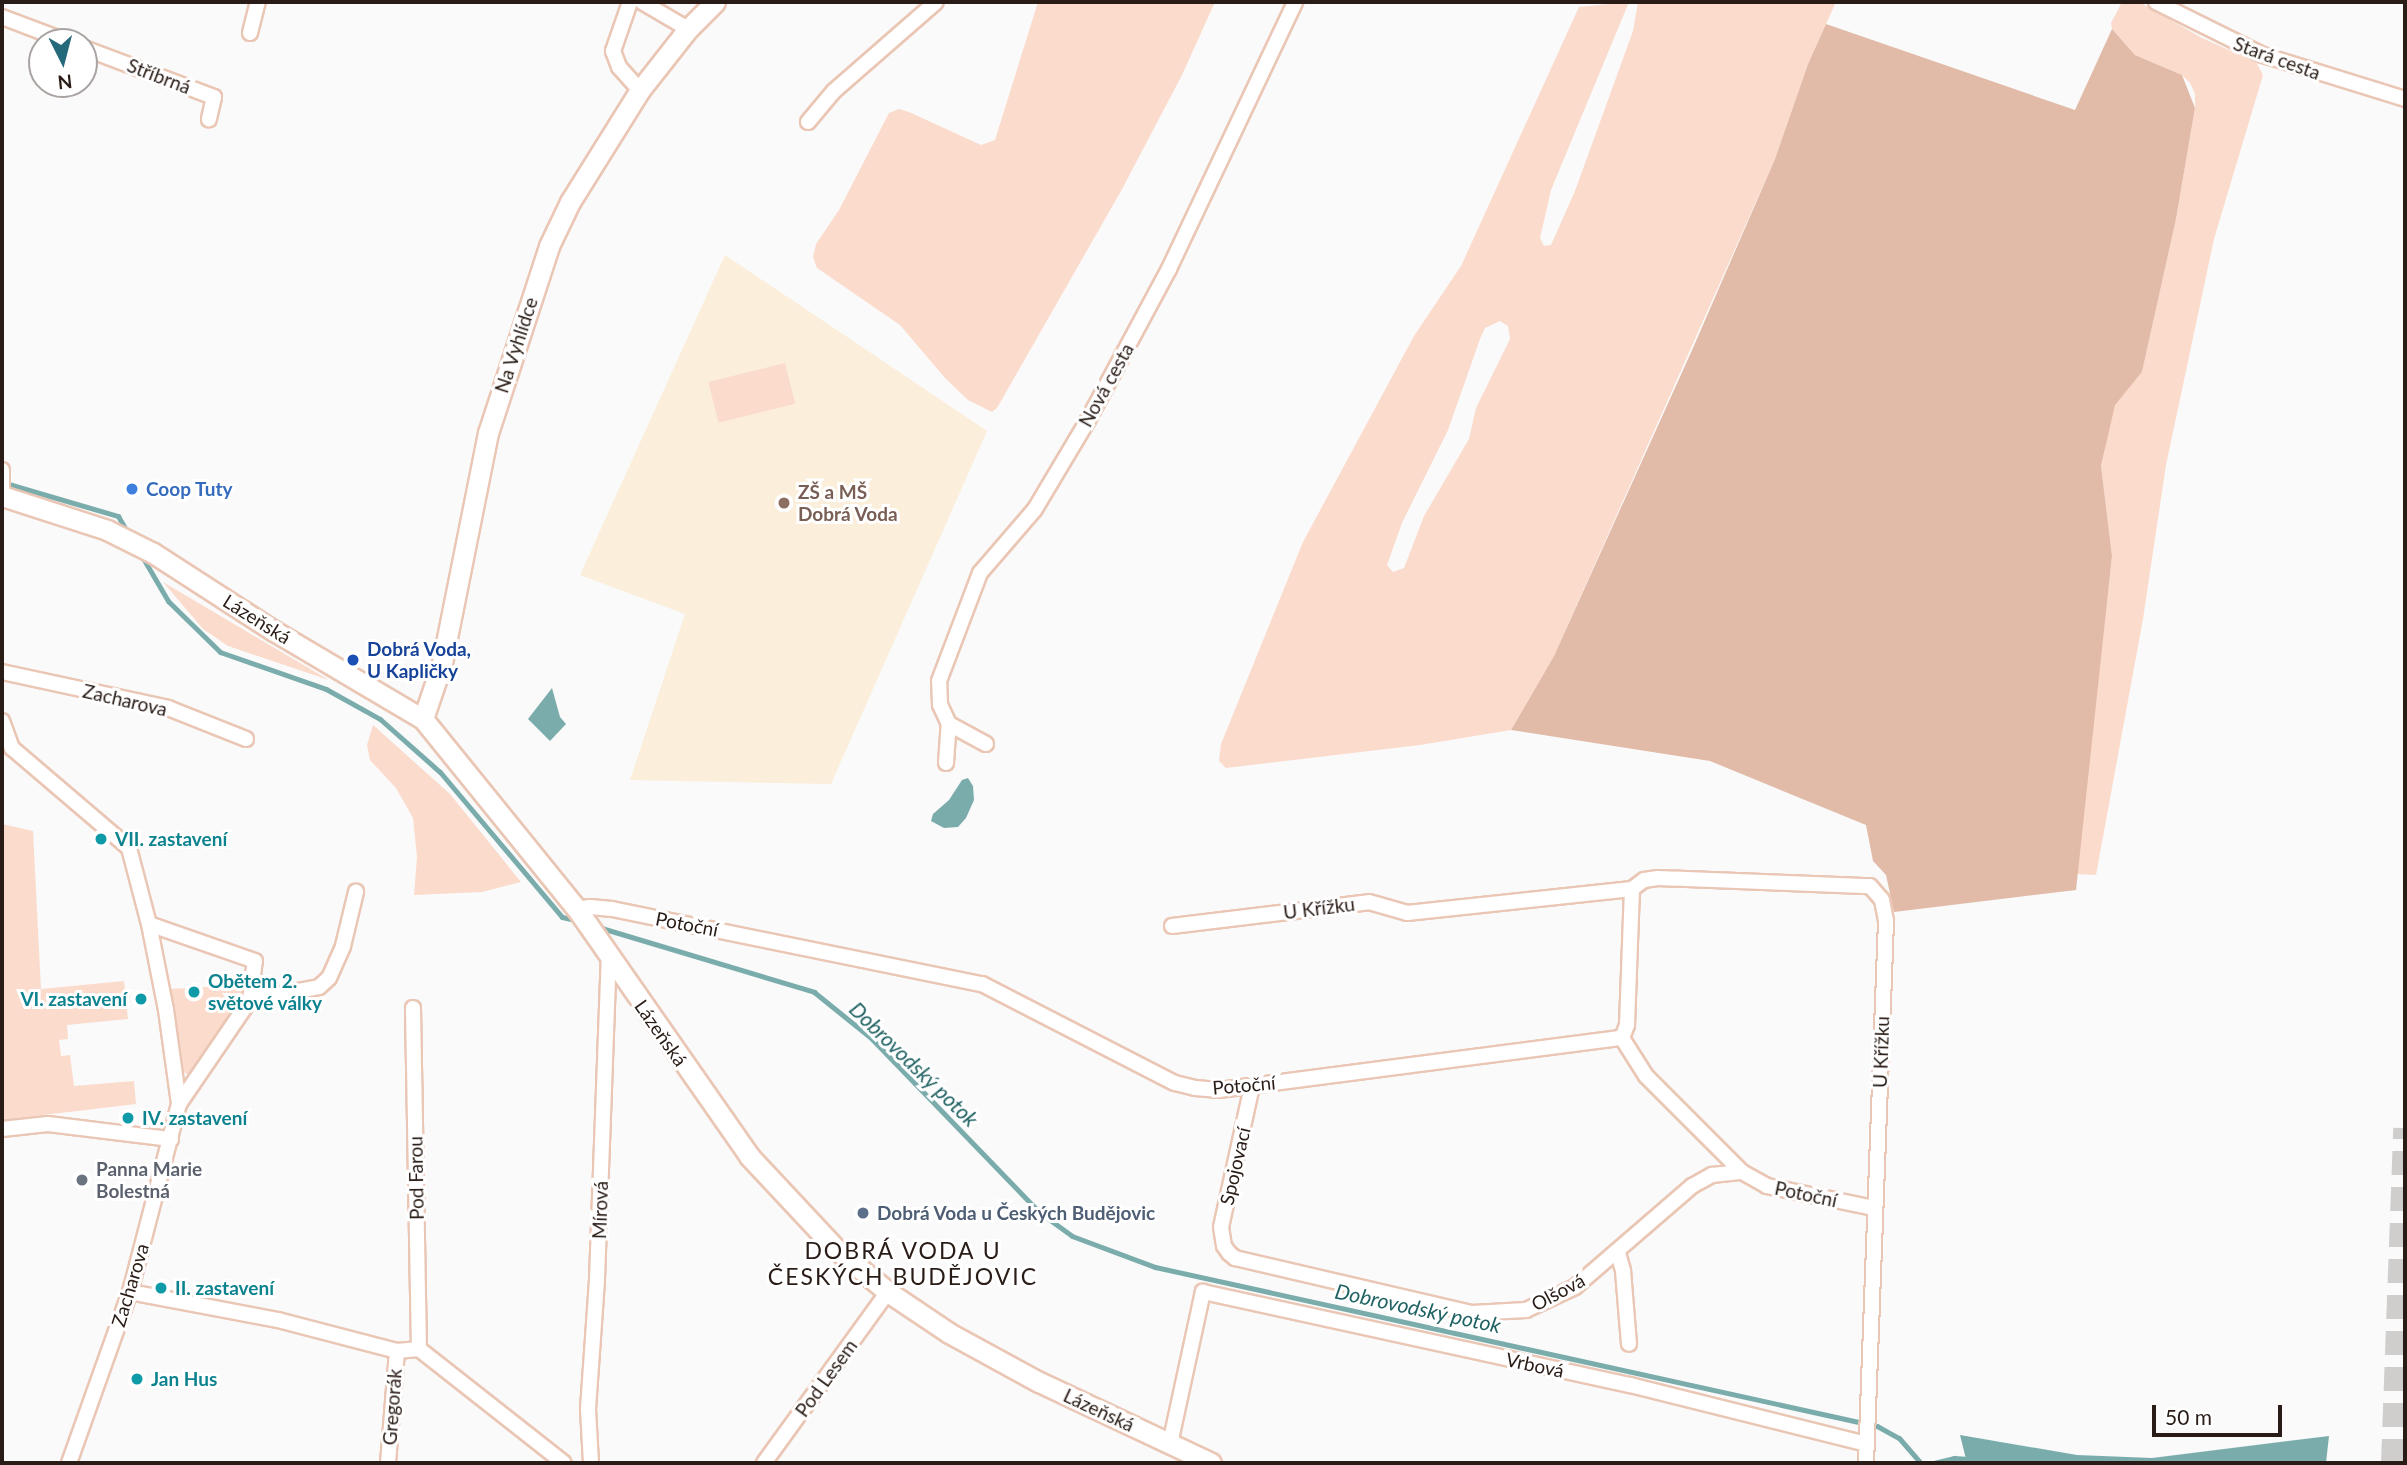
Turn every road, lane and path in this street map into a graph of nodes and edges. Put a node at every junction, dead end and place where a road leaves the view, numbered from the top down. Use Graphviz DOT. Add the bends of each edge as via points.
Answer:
graph roads {
  1 [pos="258,2"];
  2 [pos="630,2"];
  3 [pos="642,2"];
  4 [pos="715,2"];
  5 [pos="936,2"];
  6 [pos="1294,2"];
  7 [pos="2156,2"];
  8 [pos="2,17"];
  9 [pos="31,28"];
  10 [pos="688,29"];
  11 [pos="250,33"];
  12 [pos="98,53"];
  13 [pos="640,90"];
  14 [pos="2405,99"];
  15 [pos="209,119"];
  16 [pos="808,122"];
  17 [pos="3,471"];
  18 [pos="2,490"];
  19 [pos="2,496"];
  20 [pos="2,672"];
  21 [pos="423,719"];
  22 [pos="2,721"];
  23 [pos="949,724"];
  24 [pos="246,739"];
  25 [pos="986,744"];
  26 [pos="946,763"];
  27 [pos="1632,890"];
  28 [pos="356,892"];
  29 [pos="577,909"];
  30 [pos="149,924"];
  31 [pos="1172,926"];
  32 [pos="609,956"];
  33 [pos="250,1000"];
  34 [pos="412,1008"];
  35 [pos="1622,1038"];
  36 [pos="1252,1086"];
  37 [pos="179,1104"];
  38 [pos="2,1129"];
  39 [pos="171,1139"];
  40 [pos="1742,1172"];
  41 [pos="1874,1208"];
  42 [pos="1224,1246"];
  43 [pos="1618,1252"];
  44 [pos="130,1292"];
  45 [pos="888,1292"];
  46 [pos="1629,1344"];
  47 [pos="419,1349"];
  48 [pos="397,1351"];
  49 [pos="1866,1442"];
  50 [pos="1170,1444"];
  51 [pos="69,1463"];
  52 [pos="388,1463"];
  53 [pos="564,1463"];
  54 [pos="591,1463"];
  55 [pos="764,1463"];
  56 [pos="1211,1463"];
  57 [pos="1866,1463"];
  1 -- 11 [label="street"];
  2 -- 13 [label="street" via="613,51 618,67"];
  3 -- 10 [label="street"];
  4 -- 10 [label="street, Na Vyhlídce"];
  5 -- 16 [label="street" via="834,91"];
  6 -- 23 [label="street, Nová cesta" via="1169,269 1094,408 1035,509 980,573 939,681 940,705"];
  7 -- 14 [label="street, Stará cesta" via="2263,55"];
  8 -- 9 [label="street"];
  10 -- 13 [label="street, Na Vyhlídce"];
  12 -- 15 [label="street, Stříbrná" via="214,97"];
  13 -- 21 [label="street, Na Vyhlídce" via="570,202 549,246 488,433 442,663"];
  17 -- 18 [label="street"];
  19 -- 21 [label="street, Lázeňská" via="107,530 153,553"];
  20 -- 24 [label="street, Zacharova" via="168,708"];
  21 -- 29 [label="street, Lázeňská"];
  22 -- 30 [label="street, Zacharova" via="12,748 129,848"];
  23 -- 25 [label="street"];
  23 -- 26 [label="street, Nová cesta"];
  27 -- 31 [label="street, U Křížku" via="1407,914 1368,902"];
  27 -- 35 [label="street" via="1627,1025"];
  27 -- 41 [label="street, U Křížku" via="1644,880 1658,878 1870,886 1882,900 1886,920"];
  28 -- 33 [label="street" via="343,946 329,978 319,987"];
  29 -- 32 [label="street, Lázeňská"];
  29 -- 36 [label="street, Potoční" via="612,909 945,974 982,984 1175,1083 1219,1090"];
  30 -- 33 [label="street, Zacharova" via="255,961"];
  30 -- 37 [label="street, Zacharova"];
  32 -- 45 [label="street, Lázeňská" via="749,1156 835,1248"];
  32 -- 54 [label="street, Mírová" via="588,1409"];
  33 -- 37 [label="street, Zacharova"];
  34 -- 47 [label="street, Pod Farou"];
  35 -- 36 [label="street, Potoční"];
  35 -- 40 [label="street, Potoční" via="1646,1076"];
  36 -- 42 [label="street, Spojovací" via="1221,1227"];
  37 -- 39 [label="street, Zacharova"];
  38 -- 39 [label="street" via="48,1124"];
  39 -- 44 [label="street, Zacharova"];
  40 -- 41 [label="street, Potoční" via="1767,1186"];
  40 -- 43 [label="street, Olšová" via="1712,1175 1692,1186"];
  41 -- 49 [label="street, U Křížku"];
  42 -- 43 [label="street, Olšová" via="1235,1258 1472,1313 1526,1310 1574,1287"];
  43 -- 46 [label="street"];
  44 -- 48 [label="street" via="278,1320"];
  44 -- 51 [label="street, Zacharova"];
  45 -- 50 [label="street, Lázeňská" via="949,1333 1028,1376"];
  45 -- 55 [label="street, Pod Lesem"];
  47 -- 48 [label="street"];
  47 -- 53 [label="street"];
  48 -- 52 [label="street, Gregorák"];
  49 -- 50 [label="street, Vrbová" via="1630,1385 1203,1292"];
  49 -- 57 [label="street, U Křížku"];
  50 -- 56 [label="street, Lázeňská"];
}
